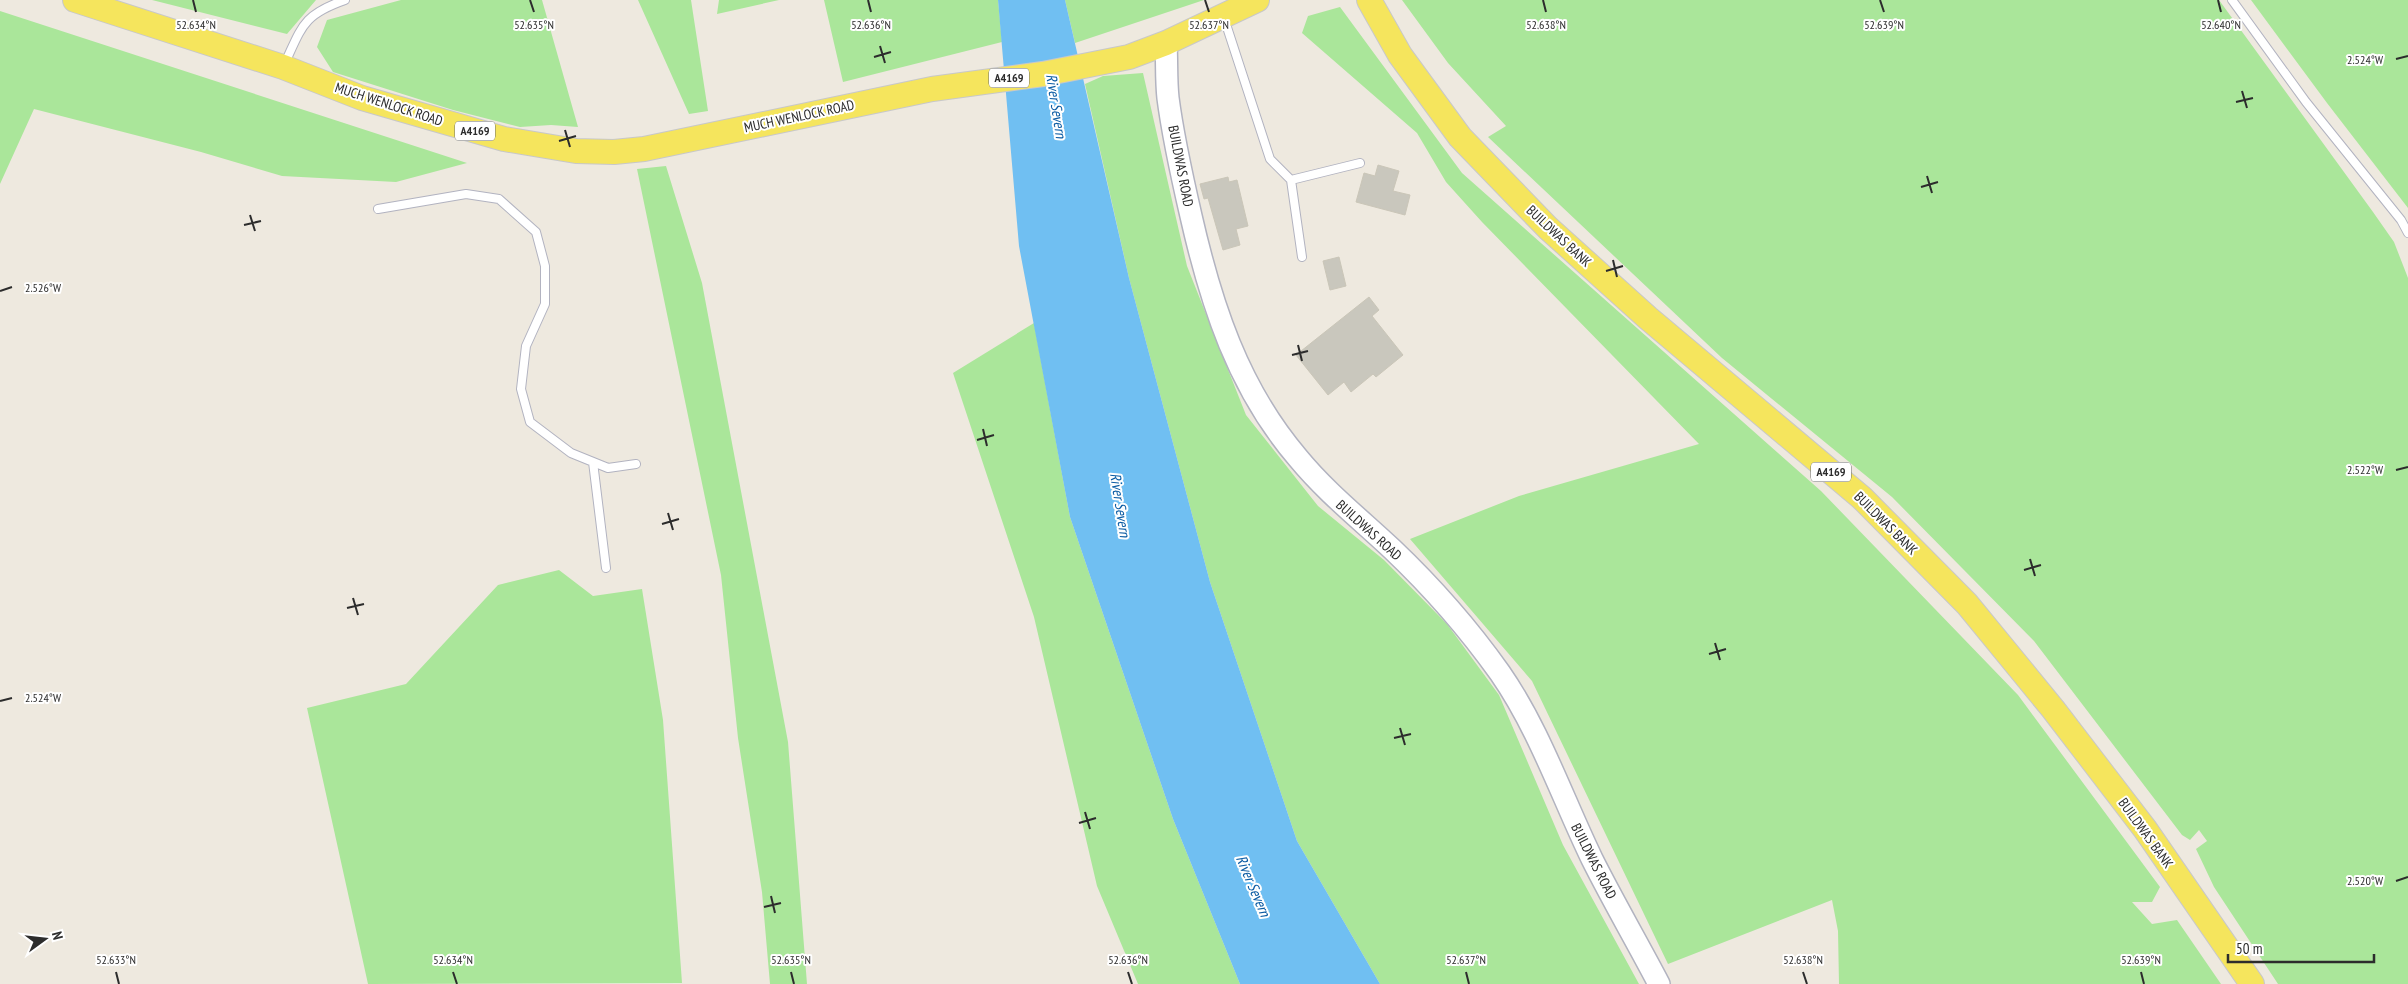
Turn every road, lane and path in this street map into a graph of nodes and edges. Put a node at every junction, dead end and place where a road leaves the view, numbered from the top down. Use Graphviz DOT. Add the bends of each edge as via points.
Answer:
graph roads {
  1 [pos="75,0"];
  2 [pos="344,0"];
  3 [pos="1257,0"];
  4 [pos="1369,0"];
  5 [pos="2232,0"];
  6 [pos="1224,16"];
  7 [pos="1166,43"];
  8 [pos="283,67"];
  9 [pos="1360,163"];
  10 [pos="1290,180"];
  11 [pos="378,209"];
  12 [pos="2408,233"];
  13 [pos="1302,257"];
  14 [pos="593,462"];
  15 [pos="636,464"];
  16 [pos="606,568"];
  17 [pos="1659,984"];
  18 [pos="2252,984"];
  1 -- 8 [label="main road, MUCH WENLOCK ROAD / A4169"];
  2 -- 8 [label="lane" via="321,9 304,24"];
  3 -- 6 [label="main road"];
  4 -- 18 [label="main road, BUILDWAS BANK / A4169" via="1400,55 1460,137 1548,228 1648,318 1862,498 1967,604 2145,829"];
  5 -- 12 [label="lane"];
  6 -- 7 [label="main road"];
  6 -- 10 [label="lane" via="1270,159"];
  7 -- 8 [label="main road, MUCH WENLOCK ROAD / A4169" via="1129,57 1043,74 932,89 644,149 614,152 576,151 504,139 362,98"];
  7 -- 17 [label="street, BUILDWAS ROAD" via="1168,97 1196,238 1228,345 1245,382 1297,458 1438,596 1475,638 1502,676 1528,720 1592,860"];
  9 -- 10 [label="lane"];
  10 -- 13 [label="lane"];
  11 -- 14 [label="lane" via="466,194 499,199 536,232 545,266 545,304 526,346 521,389 530,422 571,454"];
  14 -- 15 [label="lane" via="608,468"];
  14 -- 16 [label="lane"];
}
